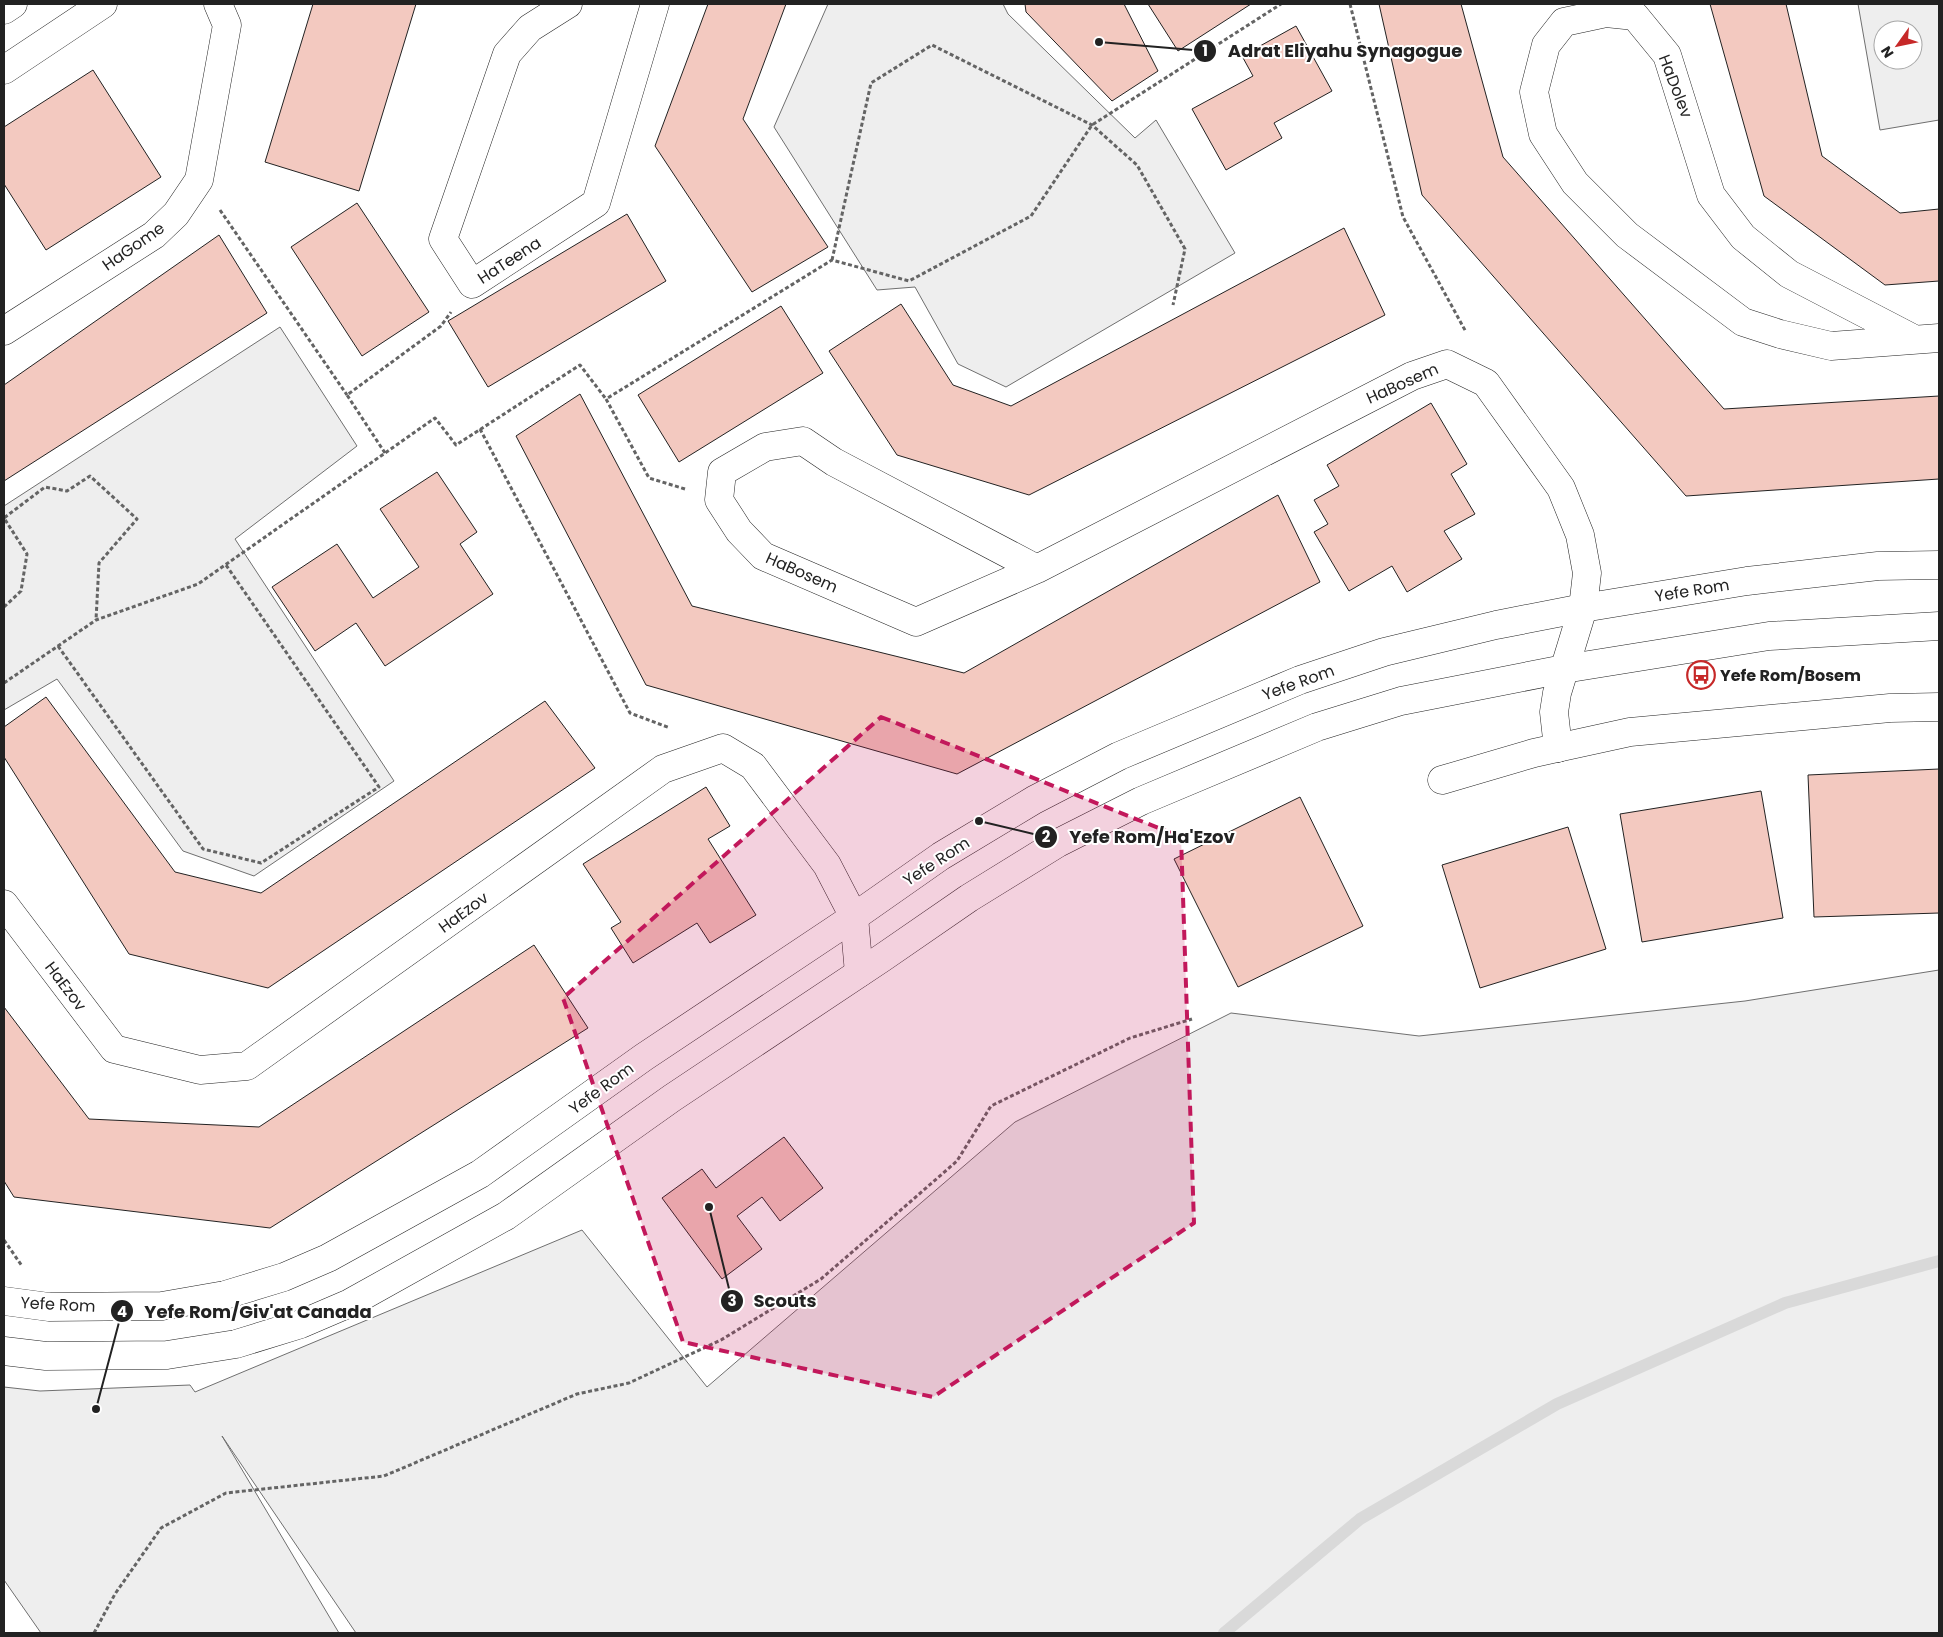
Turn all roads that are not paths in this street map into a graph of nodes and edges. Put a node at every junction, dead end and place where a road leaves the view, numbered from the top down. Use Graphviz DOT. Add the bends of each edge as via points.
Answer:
graph roads {
  1 [pos="13,4"];
  2 [pos="103,4"];
  3 [pos="218,4"];
  4 [pos="568,4"];
  5 [pos="655,4"];
  6 [pos="4,10"];
  7 [pos="4,70"];
  8 [pos="4,331"];
  9 [pos="1927,339"];
  10 [pos="1939,565"];
  11 [pos="1037,569"];
  12 [pos="1583,608"];
  13 [pos="1939,626"];
  14 [pos="1564,669"];
  15 [pos="1939,707"];
  16 [pos="1558,748"];
  17 [pos="1442,780"];
  18 [pos="4,904"];
  19 [pos="854,917"];
  20 [pos="859,973"];
  21 [pos="4,1301"];
  22 [pos="4,1351"];
  1 -- 6 [label="street"];
  2 -- 7 [label="street"];
  3 -- 8 [label="street, HaGome" via="227,25 199,180 176,214 154,235"];
  4 -- 5 [label="street, HaTeena" via="530,28 507,54 446,230 443,239 472,284 596,203"];
  9 -- 9 [label="street, HaDolev" via="1832,346 1743,322 1627,235 1575,183 1543,134 1534,92 1546,45 1564,22 1606,14 1635,16 1667,55 1712,195 1743,237 1789,274"];
  10 -- 12 [label="street, Yefe Rom" via="1878,566 1747,582"];
  11 -- 11 [label="street, HaBosem" via="834,462 803,441 765,447 722,472 719,500 739,531 763,556 916,622"];
  11 -- 12 [label="street, HaBosem" via="1412,376 1447,364 1486,383 1560,488 1580,535 1587,573"];
  12 -- 14 [label="street, HaBosem"];
  12 -- 19 [label="street, Yefe Rom" via="1384,652 1300,680 1208,718 1119,756 1034,800 942,856"];
  13 -- 14 [label="street" via="1769,636"];
  14 -- 16 [label="street, HaBosem" via="1554,712"];
  14 -- 20 [label="street" via="1402,701 1317,727 1226,764 1141,801 1058,843 968,898"];
  15 -- 16 [label="street" via="1890,708 1630,732"];
  16 -- 17 [label="street"];
  18 -- 19 [label="street, HaEzov" via="114,1049 200,1070 247,1066 663,769 722,748 752,766 828,865"];
  19 -- 20 [label="street"];
  19 -- 21 [label="street, Yefe Rom" via="644,1057 480,1174 328,1258 284,1277 225,1295 162,1306 49,1307"];
  20 -- 22 [label="street" via="672,1098 506,1216 350,1303 301,1324 236,1344 167,1355 46,1356"];
}
